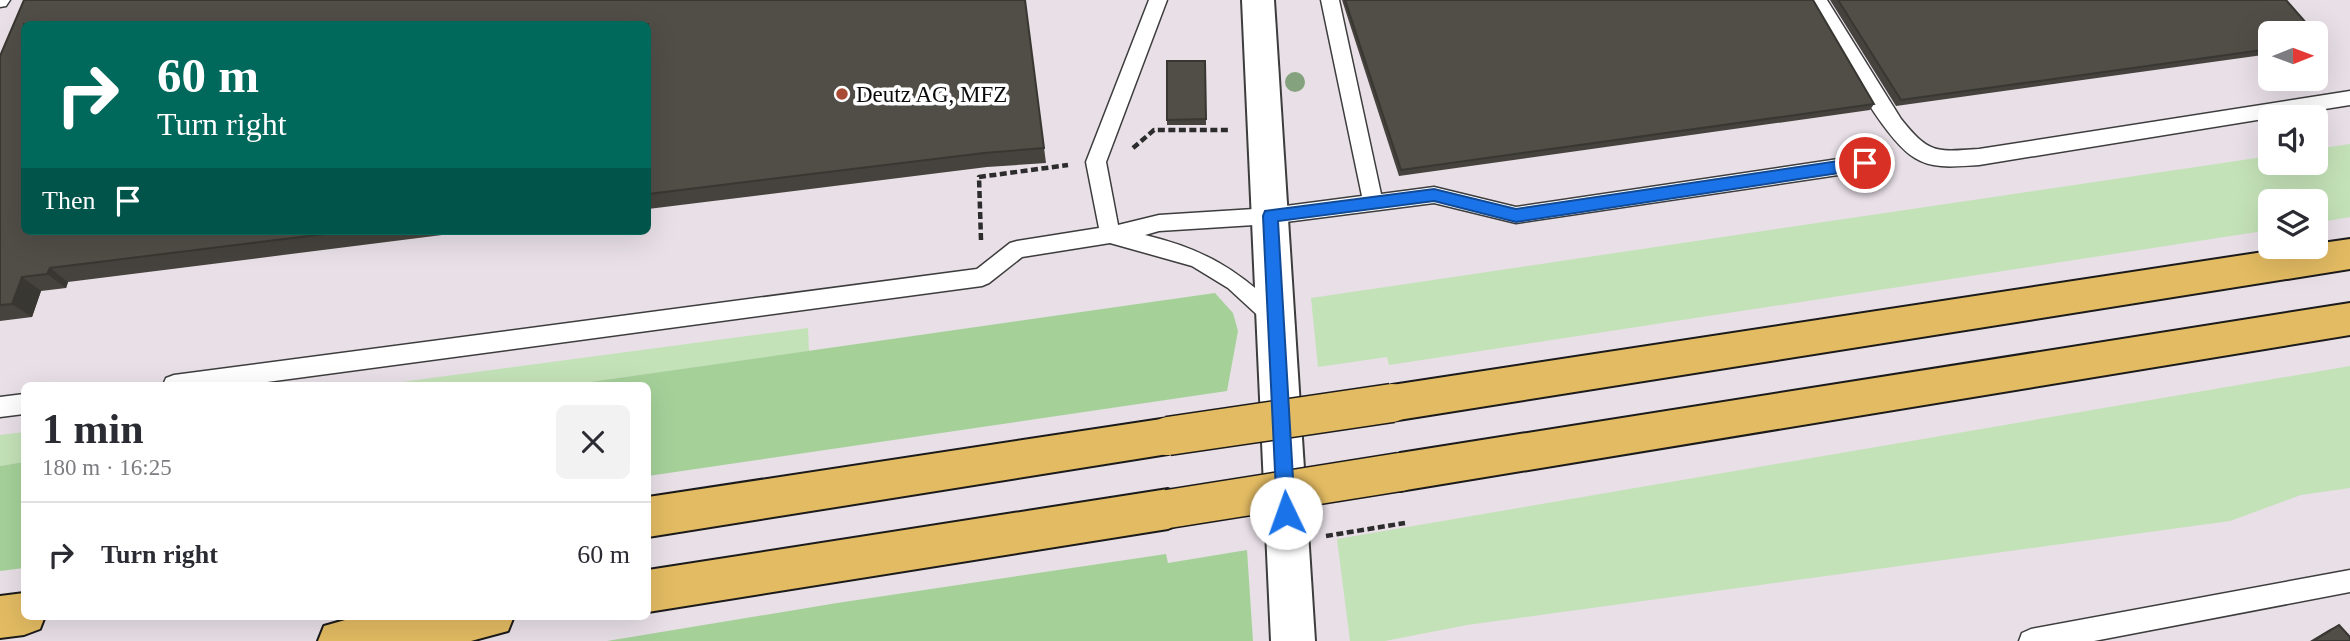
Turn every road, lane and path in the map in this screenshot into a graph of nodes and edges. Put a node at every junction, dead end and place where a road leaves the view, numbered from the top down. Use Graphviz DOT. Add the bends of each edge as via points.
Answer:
graph roads {
  1 [pos="1158,0"];
  2 [pos="1258,0"];
  3 [pos="1330,0"];
  4 [pos="1818,0"];
  5 [pos="2350,98"];
  6 [pos="1865,163"];
  7 [pos="1373,203"];
  8 [pos="1270,216"];
  9 [pos="1110,235"];
  10 [pos="2350,254"];
  11 [pos="1275,319"];
  12 [pos="2350,319"];
  13 [pos="196,382"];
  14 [pos="21,404"];
  15 [pos="0,407"];
  16 [pos="651,517"];
  17 [pos="1405,523"];
  18 [pos="1332,535"];
  19 [pos="2350,581"];
  20 [pos="651,591"];
  21 [pos="21,614"];
  22 [pos="0,617"];
  23 [pos="468,620"];
  24 [pos="340,641"];
  25 [pos="1293,641"];
  26 [pos="2031,641"];
  1 -- 9 [label="lane" via="1097,162"];
  2 -- 8 [label="street"];
  3 -- 7 [label="lane"];
  4 -- 5 [label="lane" via="1899,130 1921,152 1944,159"];
  6 -- 7 [label="lane" via="1516,215 1434,195"];
  7 -- 8 [label="lane"];
  8 -- 9 [label="lane" via="1159,223"];
  8 -- 11 [label="street"];
  9 -- 11 [label="lane" via="1178,250 1215,266 1247,289"];
  9 -- 13 [label="lane" via="1017,250 982,277"];
  10 -- 16 [label="highway, bridge"];
  11 -- 25 [label="street"];
  12 -- 20 [label="highway, bridge"];
  14 -- 15 [label="lane"];
  17 -- 18 [label="path"];
  19 -- 26 [label="lane"];
  21 -- 22 [label="highway"];
  23 -- 24 [label="highway"];
}
